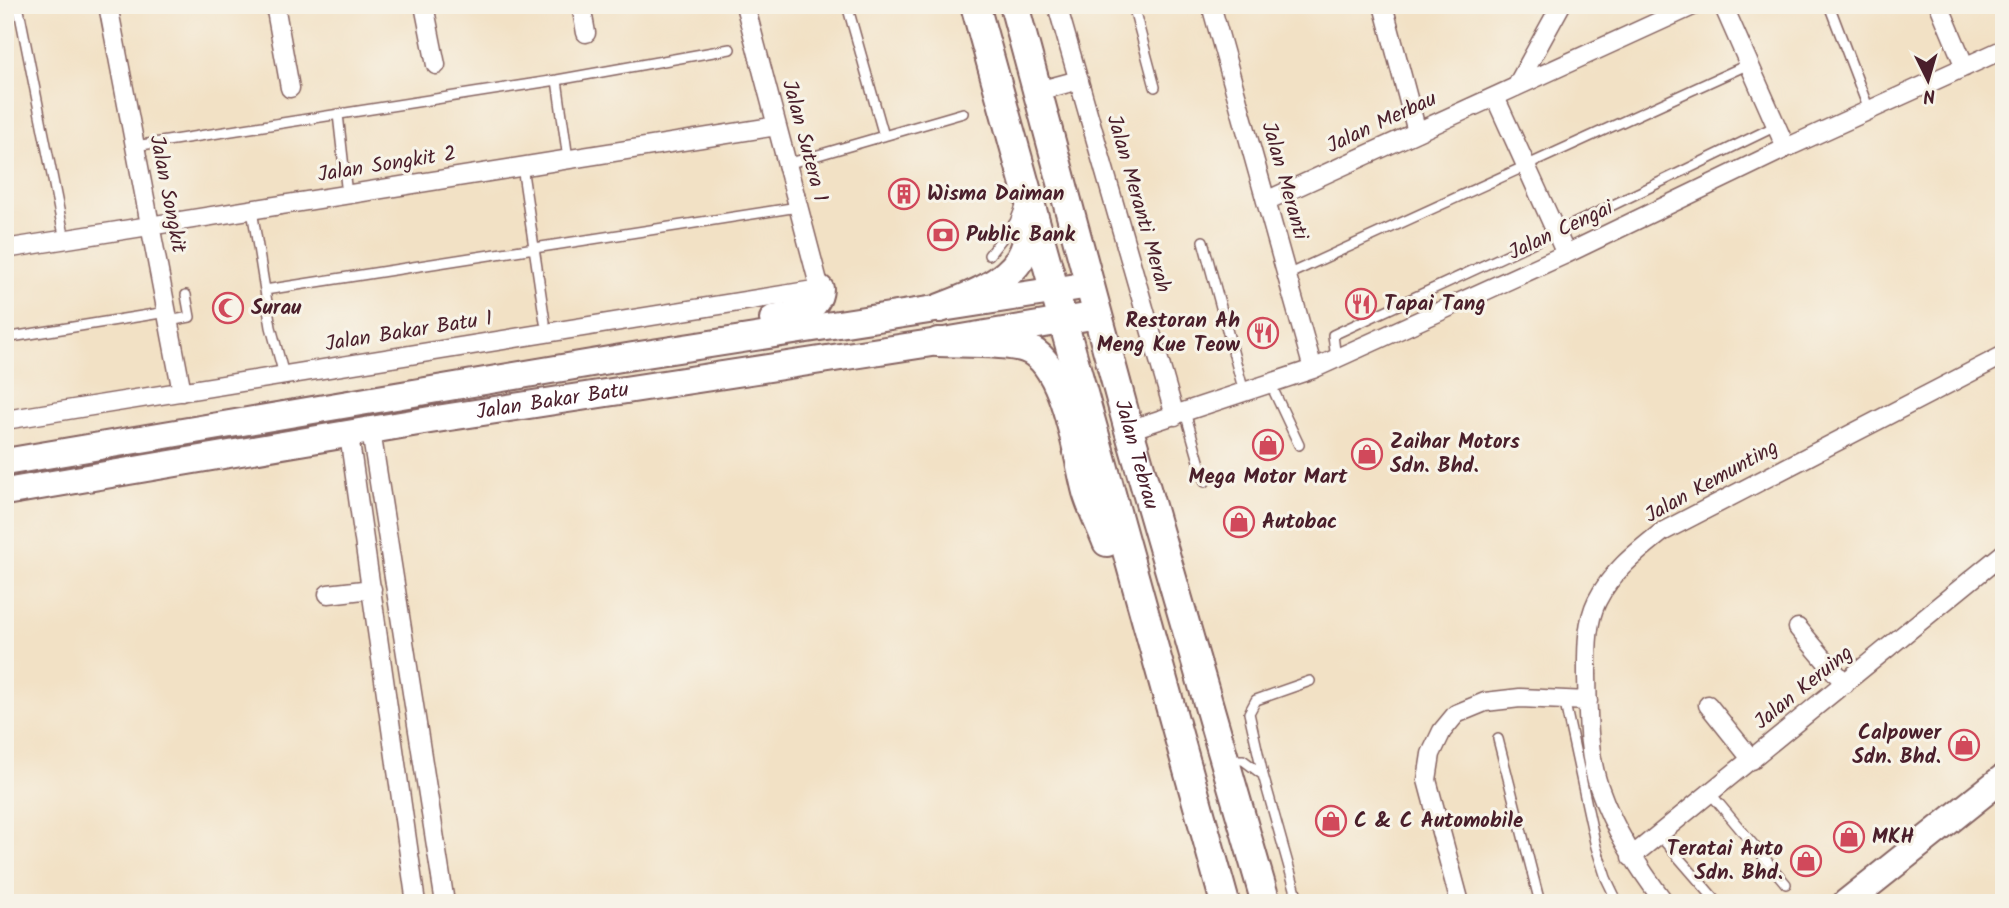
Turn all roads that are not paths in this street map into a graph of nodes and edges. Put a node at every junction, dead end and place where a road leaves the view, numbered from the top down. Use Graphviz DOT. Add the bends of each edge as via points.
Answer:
graph roads {
  1 [pos="18,5"];
  2 [pos="108,5"];
  3 [pos="275,5"];
  4 [pos="424,5"];
  5 [pos="581,5"];
  6 [pos="745,5"];
  7 [pos="847,5"];
  8 [pos="975,5"];
  9 [pos="1014,5"];
  10 [pos="1057,5"];
  11 [pos="1133,5"];
  12 [pos="1211,5"];
  13 [pos="1383,5"];
  14 [pos="1561,5"];
  15 [pos="1695,5"];
  16 [pos="1723,5"];
  17 [pos="1829,5"];
  18 [pos="1939,5"];
  19 [pos="586,33"];
  20 [pos="730,49"];
  21 [pos="2004,49"];
  22 [pos="1749,64"];
  23 [pos="436,65"];
  24 [pos="1965,67"];
  25 [pos="557,80"];
  26 [pos="1079,80"];
  27 [pos="1155,87"];
  28 [pos="1516,87"];
  29 [pos="290,88"];
  30 [pos="1038,91"];
  31 [pos="1495,97"];
  32 [pos="1870,110"];
  33 [pos="964,113"];
  34 [pos="338,114"];
  35 [pos="777,126"];
  36 [pos="1776,126"];
  37 [pos="1417,132"];
  38 [pos="884,136"];
  39 [pos="135,146"];
  40 [pos="1786,148"];
  41 [pos="569,159"];
  42 [pos="787,164"];
  43 [pos="1526,165"];
  44 [pos="522,166"];
  45 [pos="1025,189"];
  46 [pos="346,195"];
  47 [pos="1266,201"];
  48 [pos="798,207"];
  49 [pos="252,210"];
  50 [pos="1033,216"];
  51 [pos="150,226"];
  52 [pos="1556,232"];
  53 [pos="65,240"];
  54 [pos="1203,241"];
  55 [pos="5,249"];
  56 [pos="535,250"];
  57 [pos="1566,254"];
  58 [pos="989,255"];
  59 [pos="1287,275"];
  60 [pos="1090,285"];
  61 [pos="820,289"];
  62 [pos="265,290"];
  63 [pos="1054,291"];
  64 [pos="186,295"];
  65 [pos="940,308"];
  66 [pos="1098,315"];
  67 [pos="168,317"];
  68 [pos="545,322"];
  69 [pos="1063,322"];
  70 [pos="5,338"];
  71 [pos="727,341"];
  72 [pos="938,342"];
  73 [pos="2004,355"];
  74 [pos="633,356"];
  75 [pos="1336,359"];
  76 [pos="1314,369"];
  77 [pos="284,375"];
  78 [pos="1270,383"];
  79 [pos="182,392"];
  80 [pos="1244,392"];
  81 [pos="1180,414"];
  82 [pos="5,420"];
  83 [pos="360,429"];
  84 [pos="1129,430"];
  85 [pos="1299,445"];
  86 [pos="5,461"];
  87 [pos="1205,482"];
  88 [pos="5,492"];
  89 [pos="2004,553"];
  90 [pos="372,589"];
  91 [pos="328,594"];
  92 [pos="1146,620"];
  93 [pos="1798,628"];
  94 [pos="1310,681"];
  95 [pos="1845,684"];
  96 [pos="1564,699"];
  97 [pos="1588,701"];
  98 [pos="1708,705"];
  99 [pos="1498,738"];
  100 [pos="1223,760"];
  101 [pos="1752,760"];
  102 [pos="1263,775"];
  103 [pos="2004,777"];
  104 [pos="1711,794"];
  105 [pos="1659,835"];
  106 [pos="1631,857"];
  107 [pos="1786,884"];
  108 [pos="416,903"];
  109 [pos="445,903"];
  110 [pos="1225,903"];
  111 [pos="1266,903"];
  112 [pos="1299,903"];
  113 [pos="1460,903"];
  114 [pos="1540,903"];
  115 [pos="1618,903"];
  116 [pos="1665,903"];
  117 [pos="1718,903"];
  118 [pos="1846,903"];
  1 -- 53 [label="lane"];
  2 -- 39 [label="street, Jalan Songkit"];
  3 -- 29 [label="street"];
  4 -- 23 [label="street"];
  5 -- 19 [label="street"];
  6 -- 35 [label="street, Jalan Sutera 1"];
  7 -- 38 [label="lane"];
  8 -- 45 [label="highway, Jalan Tebrau"];
  9 -- 30 [label="highway, Jalan Tebrau"];
  10 -- 26 [label="street, Jalan Meranti Merah"];
  11 -- 27 [label="lane"];
  12 -- 47 [label="street, Jalan Meranti"];
  13 -- 37 [label="street"];
  14 -- 28 [label="street"];
  15 -- 28 [label="street, Jalan Merbau"];
  16 -- 22 [label="street"];
  17 -- 32 [label="lane"];
  18 -- 24 [label="street"];
  20 -- 25 [label="lane"];
  21 -- 24 [label="street, Jalan Cengai"];
  22 -- 36 [label="street"];
  22 -- 43 [label="lane"];
  24 -- 32 [label="street, Jalan Cengai"];
  25 -- 34 [label="lane"];
  25 -- 41 [label="lane"];
  26 -- 30 [label="street"];
  26 -- 81 [label="street, Jalan Meranti Merah"];
  28 -- 31 [label="street, Jalan Merbau"];
  30 -- 60 [label="highway, Jalan Tebrau"];
  31 -- 37 [label="street, Jalan Merbau"];
  31 -- 43 [label="street"];
  32 -- 40 [label="street, Jalan Cengai"];
  33 -- 38 [label="lane"];
  34 -- 39 [label="lane"];
  34 -- 46 [label="lane"];
  35 -- 41 [label="street, Jalan Songkit 2"];
  35 -- 42 [label="street, Jalan Sutera 1"];
  36 -- 40 [label="street"];
  36 -- 52 [label="lane"];
  37 -- 47 [label="street, Jalan Merbau"];
  38 -- 42 [label="lane"];
  39 -- 51 [label="street, Jalan Songkit"];
  40 -- 57 [label="street, Jalan Cengai"];
  41 -- 44 [label="street, Jalan Songkit 2"];
  42 -- 48 [label="street, Jalan Sutera 1"];
  43 -- 52 [label="street"];
  43 -- 59 [label="lane"];
  44 -- 46 [label="street, Jalan Songkit 2"];
  44 -- 56 [label="lane"];
  45 -- 50 [label="highway, Jalan Tebrau"];
  45 -- 58 [label="lane" via="1015,222"];
  46 -- 49 [label="street, Jalan Songkit 2"];
  47 -- 59 [label="street, Jalan Meranti"];
  48 -- 56 [label="lane"];
  48 -- 61 [label="street, Jalan Sutera 1"];
  49 -- 51 [label="street, Jalan Songkit 2"];
  49 -- 62 [label="lane"];
  50 -- 63 [label="highway, Jalan Tebrau"];
  50 -- 65 [label="highway" via="1024,251 1007,274"];
  51 -- 53 [label="street, Jalan Songkit 2"];
  51 -- 67 [label="street, Jalan Songkit"];
  52 -- 57 [label="street"];
  52 -- 75 [label="lane" via="1333,335"];
  53 -- 55 [label="street, Jalan Songkit 2"];
  54 -- 80 [label="lane"];
  56 -- 62 [label="lane"];
  56 -- 68 [label="lane"];
  57 -- 75 [label="street, Jalan Cengai"];
  59 -- 76 [label="street, Jalan Meranti"];
  60 -- 63 [label="main road, Jalan Bakar Batu"];
  60 -- 66 [label="highway, Jalan Tebrau"];
  61 -- 71 [label="main road" via="814,305 804,312 747,327"];
  61 -- 77 [label="street, Jalan Bakar Batu 1"];
  62 -- 77 [label="lane"];
  63 -- 65 [label="main road, Jalan Bakar Batu"];
  63 -- 69 [label="highway, Jalan Tebrau"];
  64 -- 67 [label="lane" via="190,317"];
  65 -- 71 [label="main road, Jalan Bakar Batu"];
  66 -- 69 [label="main road, Jalan Bakar Batu"];
  66 -- 84 [label="highway, Jalan Tebrau"];
  67 -- 70 [label="lane"];
  67 -- 79 [label="street, Jalan Songkit"];
  69 -- 72 [label="main road, Jalan Bakar Batu"];
  69 -- 92 [label="highway, Jalan Tebrau"];
  71 -- 74 [label="main road, Jalan Bakar Batu"];
  72 -- 83 [label="main road, Jalan Bakar Batu"];
  72 -- 92 [label="highway" via="1024,348 1042,360 1063,397 1093,507"];
  73 -- 97 [label="street, Jalan Kemunting" via="1662,532 1621,565 1596,603 1590,628"];
  74 -- 83 [label="main road" via="534,379 383,405 373,410"];
  74 -- 86 [label="main road, Jalan Bakar Batu"];
  75 -- 76 [label="street, Jalan Cengai"];
  76 -- 78 [label="street, Jalan Cengai"];
  77 -- 79 [label="street, Jalan Bakar Batu 1"];
  78 -- 80 [label="street, Jalan Cengai"];
  78 -- 85 [label="lane"];
  79 -- 82 [label="street, Jalan Bakar Batu 1"];
  80 -- 81 [label="street, Jalan Cengai"];
  81 -- 84 [label="street, Jalan Cengai"];
  81 -- 87 [label="lane"];
  83 -- 86 [label="main road" via="350,417 313,415 112,449"];
  83 -- 88 [label="main road, Jalan Bakar Batu"];
  83 -- 90 [label="street"];
  83 -- 109 [label="street"];
  84 -- 100 [label="highway, Jalan Tebrau"];
  89 -- 95 [label="street, Jalan Keruing"];
  90 -- 91 [label="street"];
  90 -- 108 [label="street"];
  92 -- 110 [label="highway, Jalan Tebrau"];
  93 -- 95 [label="street"];
  94 -- 102 [label="lane" via="1256,700 1251,706"];
  95 -- 101 [label="street, Jalan Keruing"];
  96 -- 97 [label="street"];
  96 -- 113 [label="street" via="1485,702 1456,714 1442,731 1431,754 1427,780"];
  96 -- 115 [label="lane" via="1596,847"];
  97 -- 106 [label="street, Jalan Kemunting" via="1599,786"];
  98 -- 101 [label="street"];
  99 -- 114 [label="lane"];
  100 -- 102 [label="lane" via="1243,760"];
  100 -- 111 [label="highway, Jalan Tebrau"];
  101 -- 104 [label="street, Jalan Keruing"];
  102 -- 112 [label="lane"];
  103 -- 118 [label="main road"];
  104 -- 105 [label="street, Jalan Keruing"];
  104 -- 107 [label="lane"];
  105 -- 106 [label="street, Jalan Keruing"];
  105 -- 117 [label="lane"];
  106 -- 116 [label="street, Jalan Kemunting"];
}
